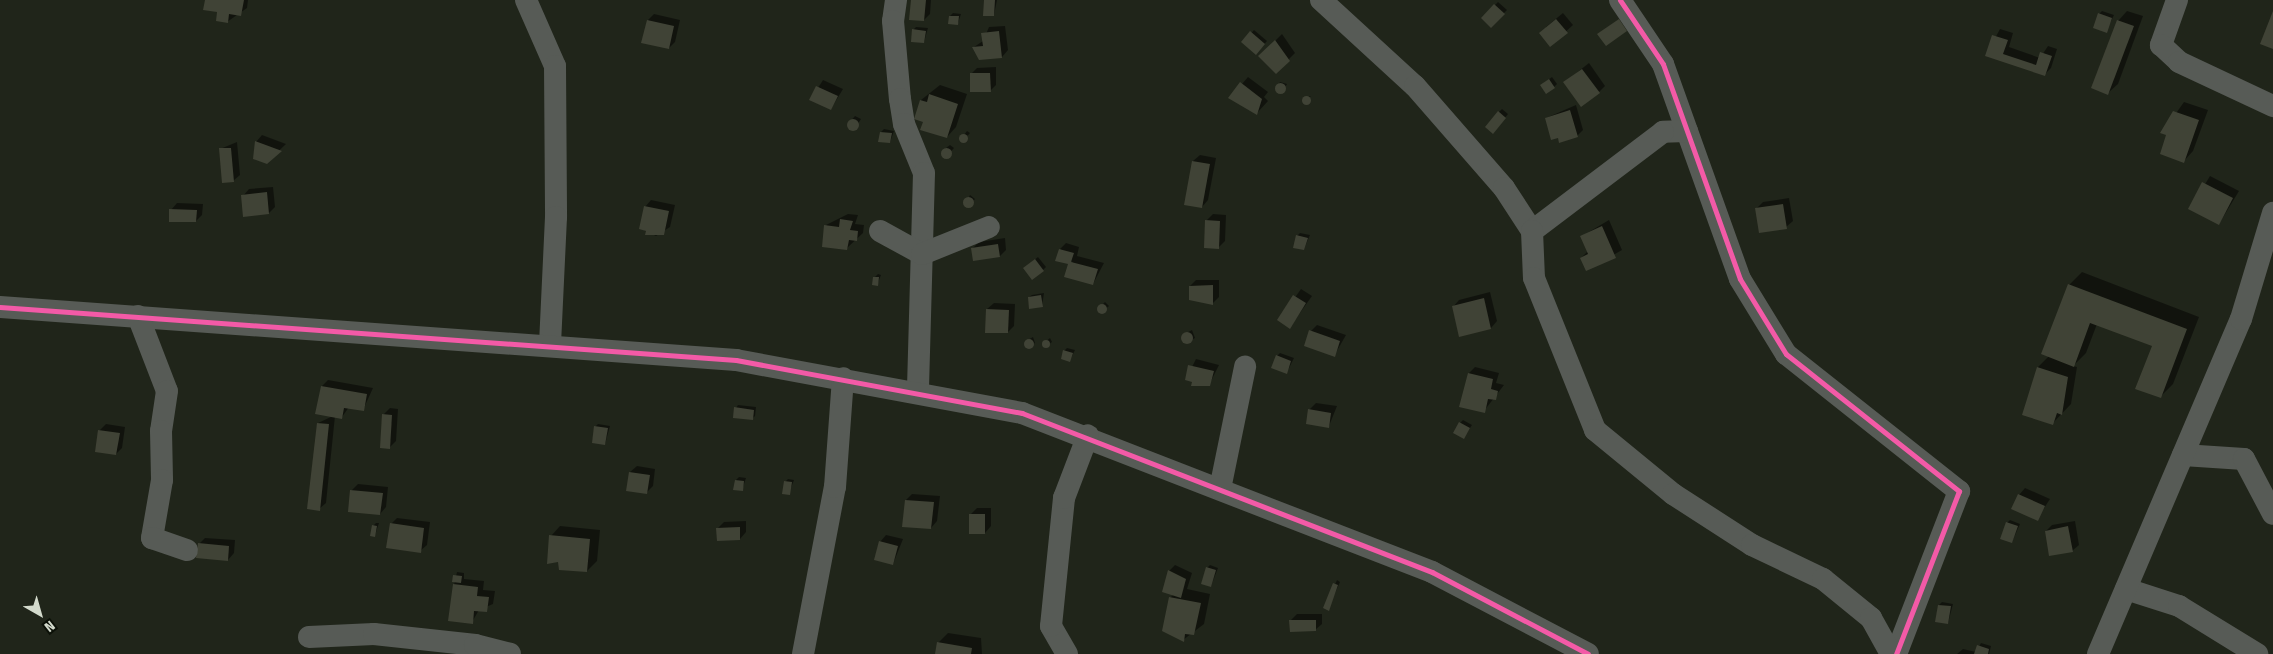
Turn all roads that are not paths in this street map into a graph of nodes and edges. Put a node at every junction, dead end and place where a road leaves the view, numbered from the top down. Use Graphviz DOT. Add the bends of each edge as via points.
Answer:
graph roads {
  1 [pos="526,0"];
  2 [pos="541,0"];
  3 [pos="896,0"];
  4 [pos="1321,0"];
  5 [pos="1620,0"];
  6 [pos="2177,0"];
  7 [pos="545,43"];
  8 [pos="2273,106"];
  9 [pos="1687,131"];
  10 [pos="2273,213"];
  11 [pos="989,227"];
  12 [pos="880,231"];
  13 [pos="1532,231"];
  14 [pos="922,254"];
  15 [pos="0,307"];
  16 [pos="138,316"];
  17 [pos="550,346"];
  18 [pos="1245,367"];
  19 [pos="843,378"];
  20 [pos="918,392"];
  21 [pos="1088,435"];
  22 [pos="2183,455"];
  23 [pos="1220,489"];
  24 [pos="2273,514"];
  25 [pos="187,550"];
  26 [pos="2126,589"];
  27 [pos="309,637"];
  28 [pos="1583,651"];
  29 [pos="510,654"];
  30 [pos="804,654"];
  31 [pos="1067,654"];
  32 [pos="1551,654"];
  33 [pos="1891,654"];
  34 [pos="1896,654"];
  35 [pos="2098,654"];
  36 [pos="2257,654"];
  1 -- 7 [label="street"];
  2 -- 7 [label="street"];
  3 -- 14 [label="street" via="893,21 904,124 924,173"];
  4 -- 13 [label="street" via="1415,86 1504,188"];
  5 -- 9 [label="street" via="1663,64"];
  6 -- 8 [label="street" via="2161,45 2179,62"];
  7 -- 17 [label="street" via="555,66 556,217"];
  9 -- 13 [label="street" via="1663,132"];
  9 -- 34 [label="street" via="1740,279 1786,354 1959,491"];
  10 -- 22 [label="street" via="2240,319"];
  11 -- 14 [label="street"];
  12 -- 14 [label="street"];
  13 -- 33 [label="street" via="1534,278 1595,430 1673,494 1752,545 1822,579 1871,618"];
  14 -- 20 [label="street"];
  15 -- 16 [label="street"];
  16 -- 17 [label="street"];
  16 -- 25 [label="street" via="167,392 161,431 162,480 152,538"];
  17 -- 19 [label="street" via="736,360"];
  18 -- 23 [label="street"];
  19 -- 20 [label="street"];
  19 -- 30 [label="street" via="835,487"];
  20 -- 21 [label="street" via="1022,413"];
  21 -- 23 [label="street"];
  21 -- 31 [label="street" via="1064,498 1051,626"];
  22 -- 24 [label="street" via="2244,459"];
  22 -- 26 [label="street"];
  23 -- 28 [label="street" via="1432,572"];
  26 -- 35 [label="street"];
  26 -- 36 [label="street" via="2179,606"];
  27 -- 29 [label="street" via="374,634 476,645"];
  28 -- 32 [label="street"];
}
